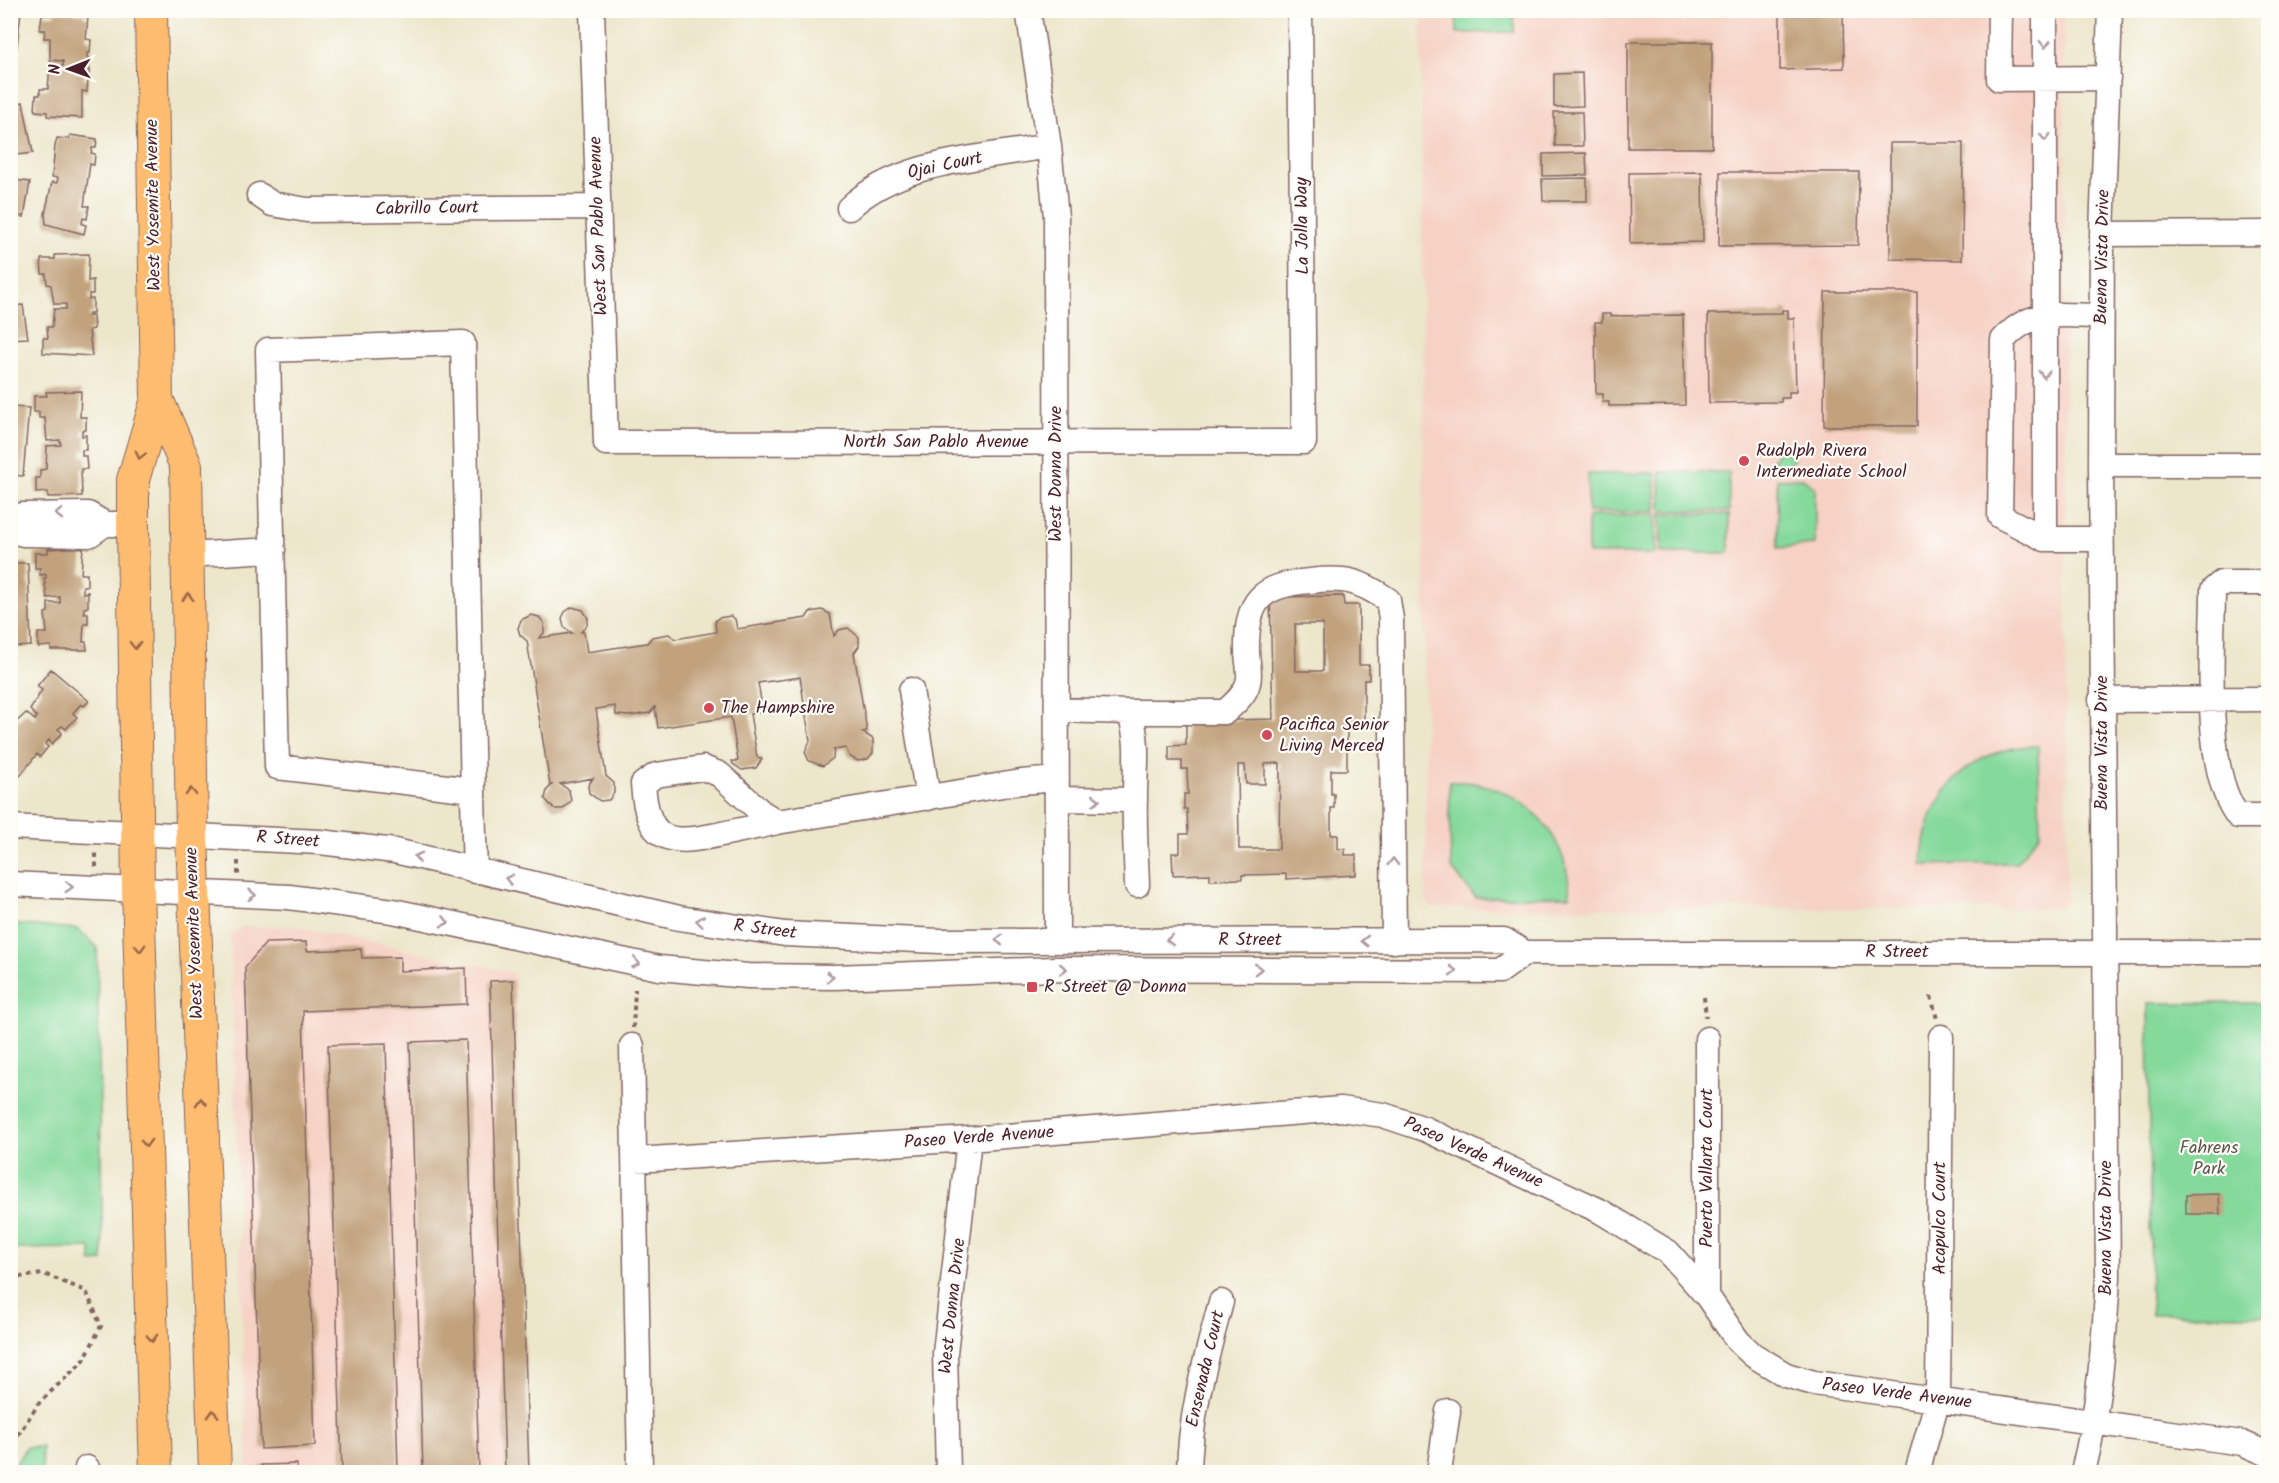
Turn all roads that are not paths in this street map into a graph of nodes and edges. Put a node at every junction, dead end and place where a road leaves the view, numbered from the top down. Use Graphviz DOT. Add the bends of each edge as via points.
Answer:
graph roads {
  1 [pos="151,10"];
  2 [pos="592,10"];
  3 [pos="1028,10"];
  4 [pos="1300,10"];
  5 [pos="2000,10"];
  6 [pos="2045,10"];
  7 [pos="2110,10"];
  8 [pos="2046,78"];
  9 [pos="2108,78"];
  10 [pos="1049,146"];
  11 [pos="259,195"];
  12 [pos="598,207"];
  13 [pos="849,208"];
  14 [pos="2268,233"];
  15 [pos="2102,234"];
  16 [pos="2044,316"];
  17 [pos="2101,316"];
  18 [pos="157,399"];
  19 [pos="606,441"];
  20 [pos="1056,442"];
  21 [pos="1304,442"];
  22 [pos="2101,465"];
  23 [pos="2268,465"];
  24 [pos="10,520"];
  25 [pos="119,524"];
  26 [pos="10,531"];
  27 [pos="2101,538"];
  28 [pos="2045,539"];
  29 [pos="273,550"];
  30 [pos="188,555"];
  31 [pos="2268,583"];
  32 [pos="911,690"];
  33 [pos="2212,699"];
  34 [pos="2268,699"];
  35 [pos="2101,700"];
  36 [pos="1057,710"];
  37 [pos="1129,712"];
  38 [pos="1057,789"];
  39 [pos="473,790"];
  40 [pos="928,798"];
  41 [pos="1135,800"];
  42 [pos="2268,816"];
  43 [pos="777,822"];
  44 [pos="10,827"];
  45 [pos="138,833"];
  46 [pos="192,835"];
  47 [pos="475,871"];
  48 [pos="10,884"];
  49 [pos="1137,885"];
  50 [pos="138,890"];
  51 [pos="194,893"];
  52 [pos="1057,940"];
  53 [pos="1394,941"];
  54 [pos="2104,952"];
  55 [pos="1525,953"];
  56 [pos="2268,953"];
  57 [pos="1941,1037"];
  58 [pos="1707,1039"];
  59 [pos="632,1046"];
  60 [pos="969,1139"];
  61 [pos="635,1160"];
  62 [pos="1707,1296"];
  63 [pos="1221,1302"];
  64 [pos="1938,1399"];
  65 [pos="1448,1411"];
  66 [pos="2096,1421"];
  67 [pos="2268,1454"];
  68 [pos="640,1470"];
  69 [pos="156,1473"];
  70 [pos="215,1473"];
  71 [pos="948,1473"];
  72 [pos="1189,1473"];
  73 [pos="1439,1473"];
  74 [pos="1917,1473"];
  75 [pos="2083,1473"];
  1 -- 18 [label="main road, West Yosemite Avenue"];
  2 -- 12 [label="street, West San Pablo Avenue"];
  3 -- 10 [label="street, West Donna Drive"];
  4 -- 21 [label="street, La Jolla Way"];
  5 -- 8 [label="street" via="2000,79"];
  6 -- 8 [label="street, one-way"];
  7 -- 9 [label="street, Buena Vista Drive"];
  8 -- 9 [label="street"];
  8 -- 16 [label="street, one-way"];
  9 -- 15 [label="street, Buena Vista Drive"];
  10 -- 13 [label="street, Ojai Court" via="932,167 894,178 866,192"];
  10 -- 20 [label="street, West Donna Drive" via="1056,218"];
  11 -- 12 [label="street, Cabrillo Court" via="272,204 307,210"];
  12 -- 19 [label="street, West San Pablo Avenue"];
  14 -- 15 [label="street"];
  15 -- 17 [label="street, Buena Vista Drive"];
  16 -- 17 [label="street"];
  16 -- 28 [label="street, one-way"];
  16 -- 28 [label="street" via="2017,324 2003,340 2000,516"];
  17 -- 22 [label="street, Buena Vista Drive"];
  18 -- 25 [label="main road, West Yosemite Avenue, one-way"];
  18 -- 30 [label="main road, West Yosemite Avenue" via="186,466"];
  19 -- 20 [label="street, North San Pablo Avenue"];
  20 -- 21 [label="street, North San Pablo Avenue"];
  20 -- 36 [label="street, West Donna Drive"];
  22 -- 23 [label="street"];
  22 -- 27 [label="street, Buena Vista Drive"];
  25 -- 24 [label="street, one-way" via="88,514 22,515"];
  25 -- 26 [label="street" via="89,535"];
  25 -- 45 [label="main road, West Yosemite Avenue, one-way"];
  27 -- 28 [label="street"];
  27 -- 35 [label="street, Buena Vista Drive"];
  29 -- 30 [label="street"];
  29 -- 39 [label="street" via="277,767"];
  29 -- 39 [label="street" via="268,350 463,343"];
  46 -- 30 [label="main road, West Yosemite Avenue, one-way"];
  31 -- 33 [label="street" via="2221,583 2213,590"];
  32 -- 40 [label="street"];
  33 -- 34 [label="street"];
  33 -- 35 [label="street"];
  33 -- 42 [label="street" via="2216,747 2228,804 2238,816"];
  35 -- 54 [label="street, Buena Vista Drive"];
  36 -- 37 [label="street"];
  36 -- 38 [label="street, West Donna Drive"];
  37 -- 41 [label="street" via="1135,727"];
  53 -- 37 [label="street, one-way" via="1388,600 1366,585 1334,578 1268,589 1256,601 1250,619 1248,683 1237,702 1225,712"];
  38 -- 40 [label="street"];
  38 -- 41 [label="street, one-way"];
  38 -- 52 [label="street, West Donna Drive"];
  39 -- 47 [label="street"];
  40 -- 43 [label="street"];
  41 -- 49 [label="street"];
  43 -- 43 [label="street" via="719,774 703,768 656,775 643,784 649,821 674,841"];
  44 -- 45 [label="street, R Street"];
  45 -- 46 [label="street, R Street"];
  45 -- 50 [label="main road, West Yosemite Avenue"];
  47 -- 46 [label="street, R Street, one-way" via="395,851 320,842"];
  46 -- 51 [label="main road, West Yosemite Avenue"];
  52 -- 47 [label="street, R Street, one-way" via="785,934 680,918"];
  48 -- 50 [label="street, R Street, one-way"];
  50 -- 51 [label="street, R Street"];
  50 -- 69 [label="main road, West Yosemite Avenue, one-way"];
  51 -- 55 [label="street, R Street, one-way" via="289,897 393,911 658,968 748,976 1055,969 1500,971"];
  70 -- 51 [label="main road, West Yosemite Avenue, one-way"];
  53 -- 52 [label="street, R Street, one-way"];
  53 -- 55 [label="street, R Street" via="1504,940"];
  54 -- 55 [label="street, R Street"];
  54 -- 56 [label="street, R Street"];
  54 -- 66 [label="street, Buena Vista Drive" via="2108,1277"];
  57 -- 64 [label="street, Acapulco Court"];
  58 -- 62 [label="street, Puerto Vallarta Court"];
  59 -- 61 [label="street"];
  60 -- 61 [label="street, Paseo Verde Avenue"];
  60 -- 62 [label="street, Paseo Verde Avenue" via="1341,1109 1383,1115 1425,1129 1600,1212 1668,1252"];
  60 -- 71 [label="street, West Donna Drive" via="945,1353"];
  61 -- 68 [label="street"];
  62 -- 64 [label="street, Paseo Verde Avenue" via="1738,1341 1786,1375 1814,1383"];
  63 -- 72 [label="street, Ensenada Court" via="1196,1399"];
  64 -- 66 [label="street, Paseo Verde Avenue"];
  64 -- 74 [label="street, Acapulco Court"];
  65 -- 73 [label="street"];
  66 -- 67 [label="street, Paseo Verde Avenue" via="2242,1443"];
  66 -- 75 [label="street, Buena Vista Drive"];
}
